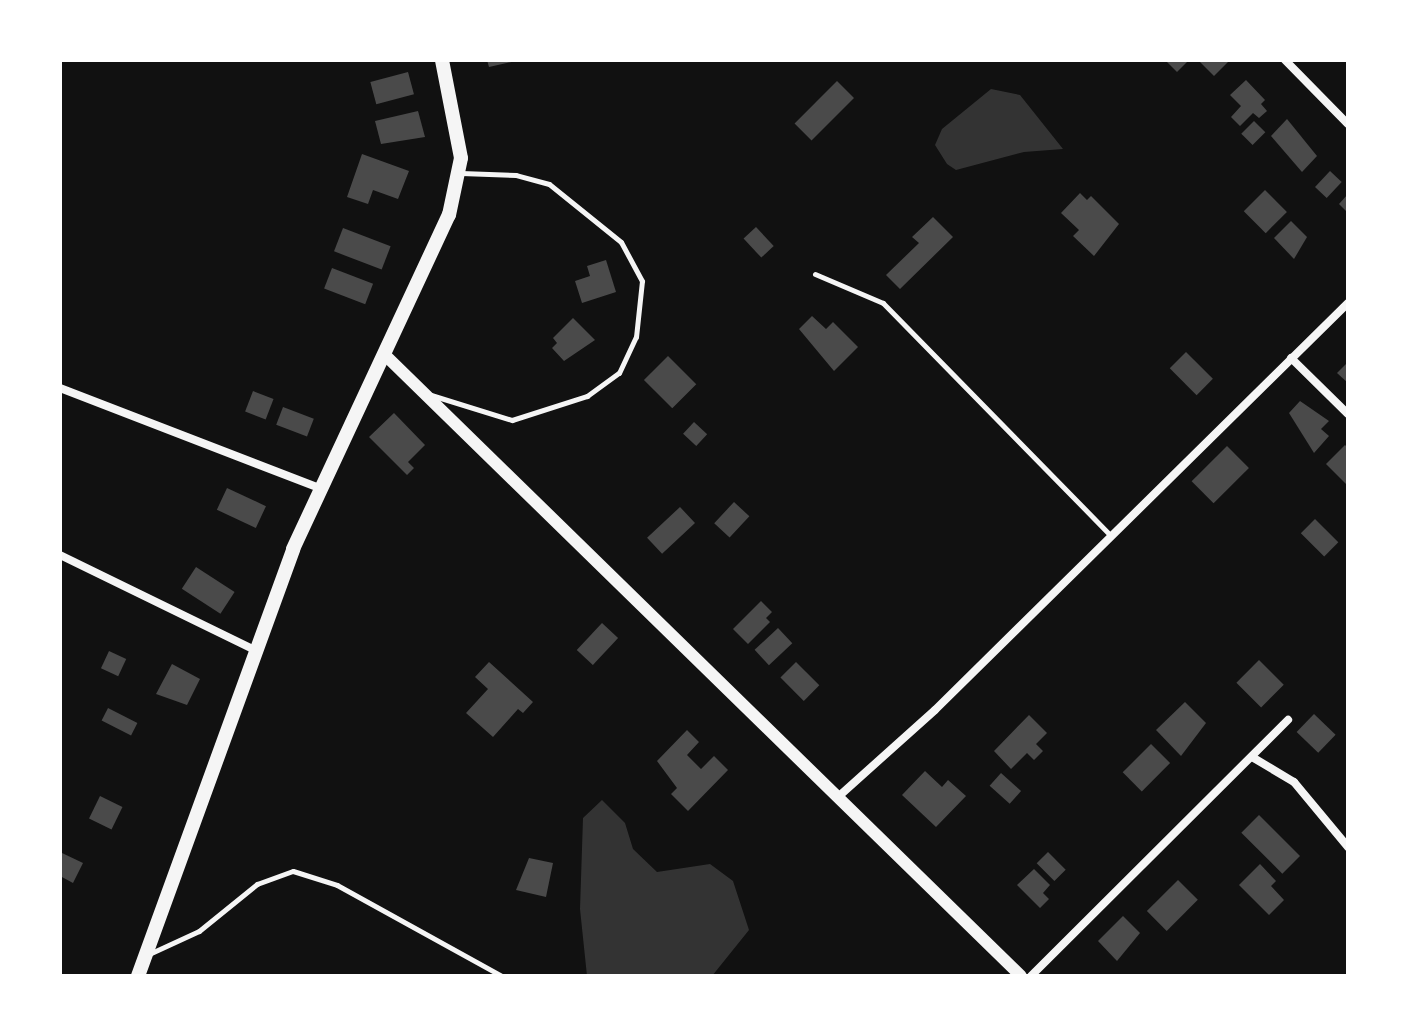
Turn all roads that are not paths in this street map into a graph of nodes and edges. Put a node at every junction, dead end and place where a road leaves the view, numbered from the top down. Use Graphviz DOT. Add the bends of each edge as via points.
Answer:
graph roads {
  1 [pos="442,60"];
  2 [pos="1285,60"];
  3 [pos="1348,124"];
  4 [pos="460,173"];
  5 [pos="815,274"];
  6 [pos="1348,303"];
  7 [pos="384,354"];
  8 [pos="1291,358"];
  9 [pos="60,388"];
  10 [pos="423,393"];
  11 [pos="1348,414"];
  12 [pos="319,488"];
  13 [pos="1112,536"];
  14 [pos="60,555"];
  15 [pos="253,649"];
  16 [pos="1288,720"];
  17 [pos="1252,757"];
  18 [pos="838,797"];
  19 [pos="1348,847"];
  20 [pos="145,956"];
  21 [pos="138,976"];
  22 [pos="502,976"];
  23 [pos="1021,976"];
  24 [pos="1031,976"];
  1 -- 4 [label="main road"];
  2 -- 3 [label="street"];
  4 -- 7 [label="main road" via="438,243"];
  4 -- 10 [label="lane" via="516,175 549,184 608,229 642,281 636,337 619,373 587,396 512,420"];
  5 -- 13 [label="lane" via="883,303"];
  6 -- 8 [label="street"];
  7 -- 10 [label="street"];
  7 -- 12 [label="main road"];
  8 -- 11 [label="street"];
  8 -- 13 [label="street"];
  9 -- 12 [label="street"];
  10 -- 18 [label="street"];
  12 -- 15 [label="main road"];
  13 -- 18 [label="street"];
  14 -- 15 [label="street"];
  15 -- 20 [label="main road"];
  16 -- 17 [label="street"];
  17 -- 19 [label="street" via="1294,782"];
  17 -- 24 [label="street"];
  18 -- 23 [label="street"];
  20 -- 21 [label="main road"];
  20 -- 22 [label="lane" via="199,931 257,884 293,871 337,885"];
}
